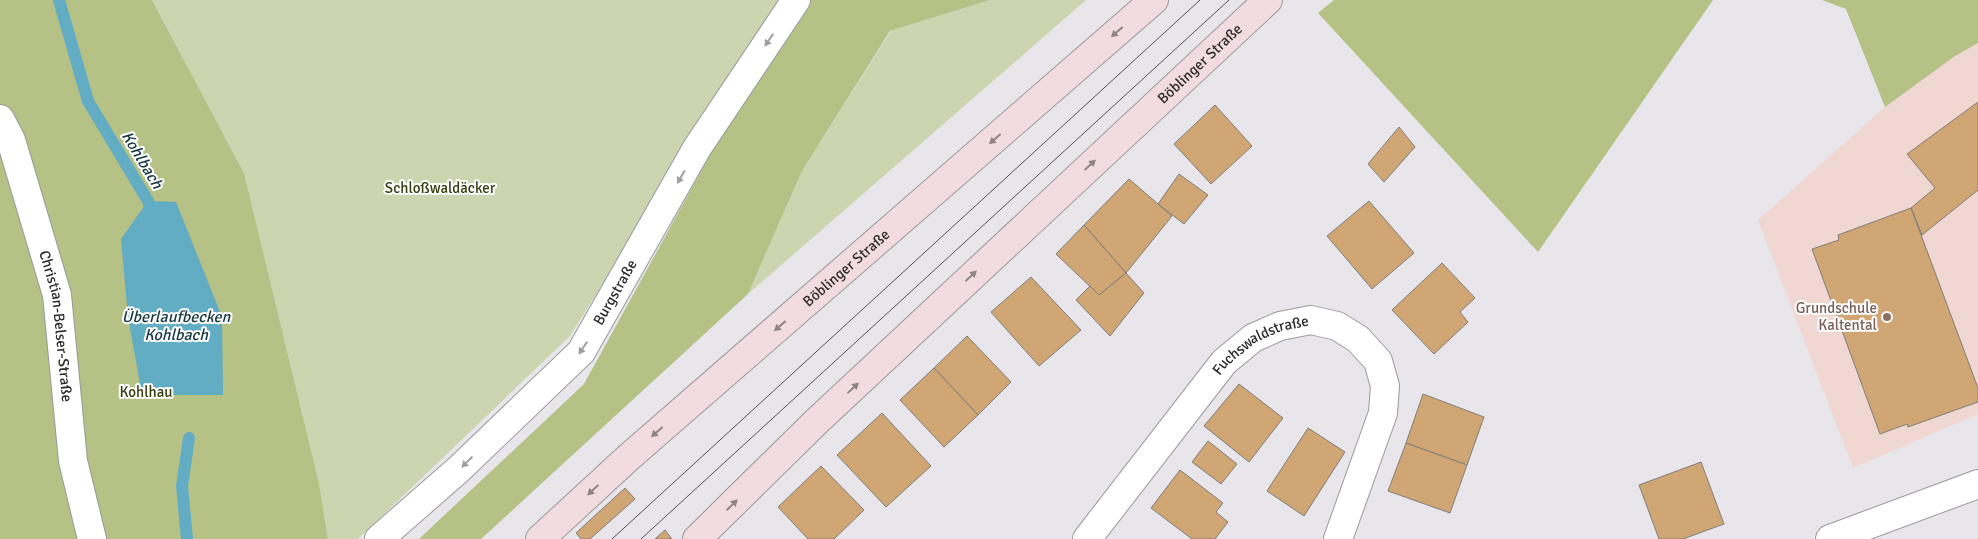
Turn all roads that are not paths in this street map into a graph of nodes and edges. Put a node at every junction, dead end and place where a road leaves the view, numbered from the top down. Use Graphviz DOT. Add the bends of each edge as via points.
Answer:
graph roads {
  1 [pos="796,0"];
  2 [pos="1154,0"];
  3 [pos="1268,0"];
  4 [pos="0,119"];
  5 [pos="1975,493"];
  6 [pos="92,539"];
  7 [pos="379,539"];
  8 [pos="540,539"];
  9 [pos="697,539"];
  10 [pos="1087,539"];
  11 [pos="1338,539"];
  12 [pos="1830,539"];
  1 -- 7 [label="street, Burgstraße, one-way" via="697,148 581,352 459,469"];
  2 -- 8 [label="main road, Böblinger Straße, one-way" via="629,457"];
  9 -- 3 [label="main road, Böblinger Straße, one-way" via="817,421"];
  4 -- 6 [label="street, Christian-Belser-Straße" via="10,140 57,295 73,460"];
  5 -- 12 [label="street"];
  10 -- 11 [label="street, Fuchswaldstraße" via="1224,362 1253,338 1280,326 1310,320 1337,326 1358,339 1378,361 1385,386 1383,413"];
}
